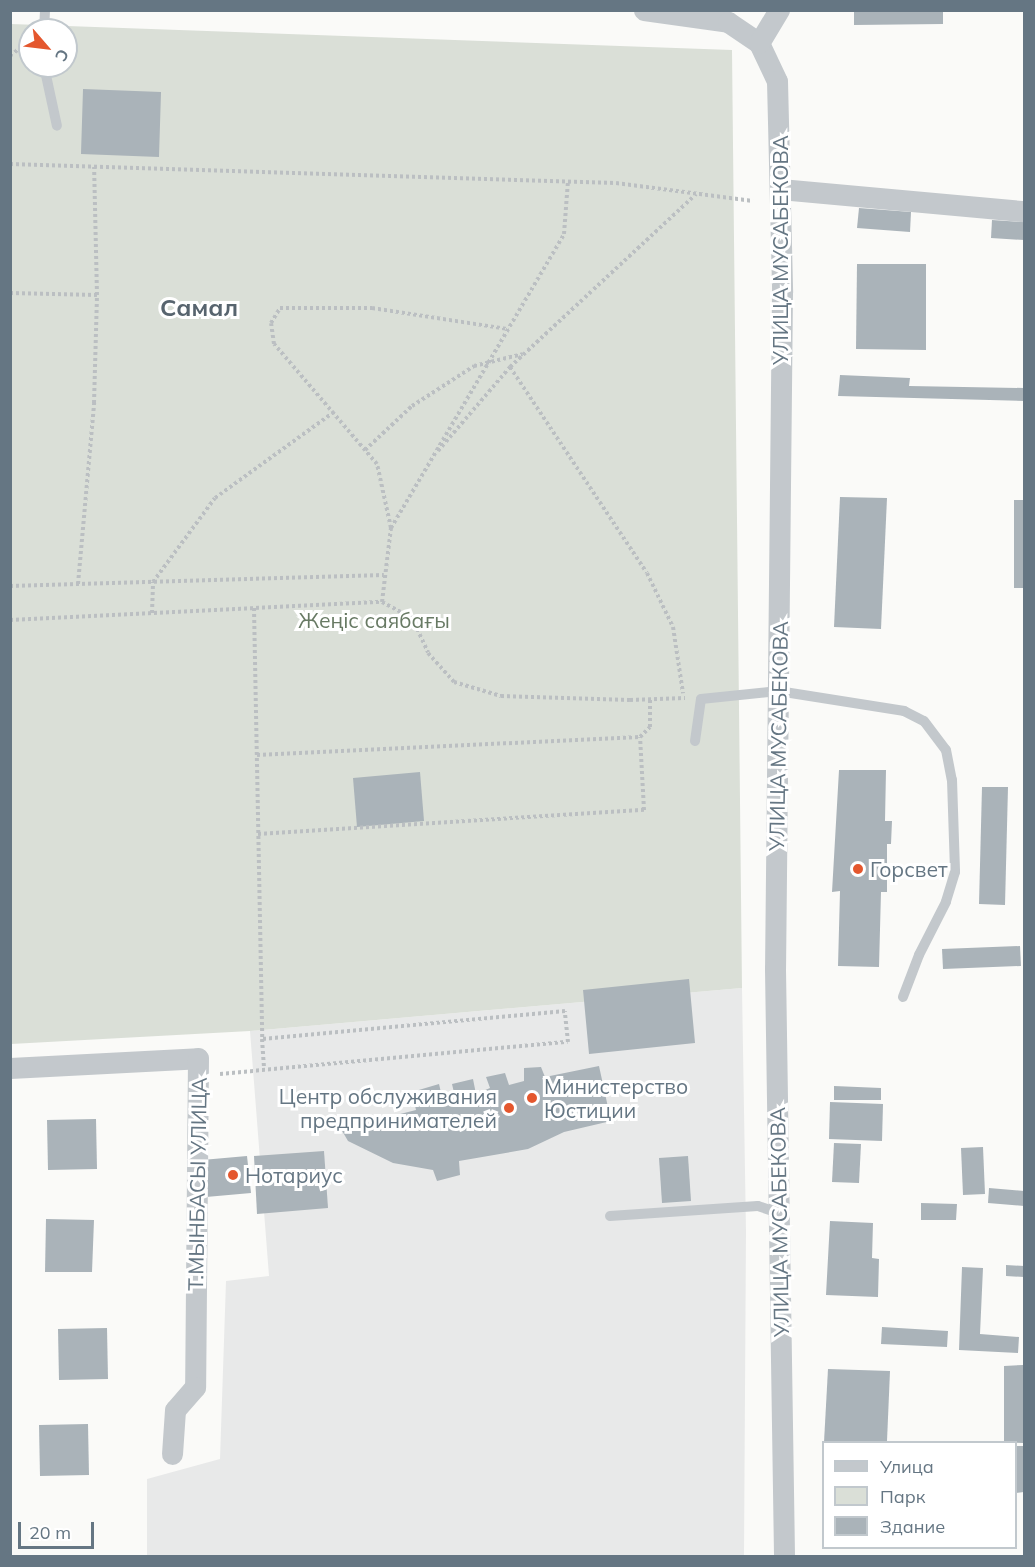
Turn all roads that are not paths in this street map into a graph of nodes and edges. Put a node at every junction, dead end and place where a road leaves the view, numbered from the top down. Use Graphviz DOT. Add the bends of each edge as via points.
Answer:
graph roads {
  1 [pos="644,10"];
  2 [pos="779,10"];
  3 [pos="695,14"];
  4 [pos="759,43"];
  5 [pos="47,78"];
  6 [pos="57,126"];
  7 [pos="780,189"];
  8 [pos="1024,211"];
  9 [pos="778,691"];
  10 [pos="695,741"];
  11 [pos="903,997"];
  12 [pos="10,1068"];
  13 [pos="778,1213"];
  14 [pos="610,1216"];
  15 [pos="172,1454"];
  16 [pos="784,1557"];
  1 -- 3 [label="street"];
  2 -- 4 [label="street"];
  3 -- 4 [label="street" via="728,22"];
  4 -- 7 [label="street, УЛИЦА МУСАБЕКОВА" via="777,81"];
  5 -- 6 [label="lane"];
  7 -- 8 [label="street"];
  7 -- 9 [label="street, УЛИЦА МУСАБЕКОВА"];
  9 -- 10 [label="lane" via="701,699"];
  9 -- 11 [label="lane" via="904,711 924,721 946,750 952,780 955,872 946,902"];
  9 -- 13 [label="street, УЛИЦА МУСАБЕКОВА"];
  12 -- 15 [label="street, Т.МЫНБАСЫ УЛИЦА" via="198,1058 195,1387 176,1410"];
  13 -- 14 [label="lane" via="758,1206"];
  13 -- 16 [label="street, УЛИЦА МУСАБЕКОВА"];
}
